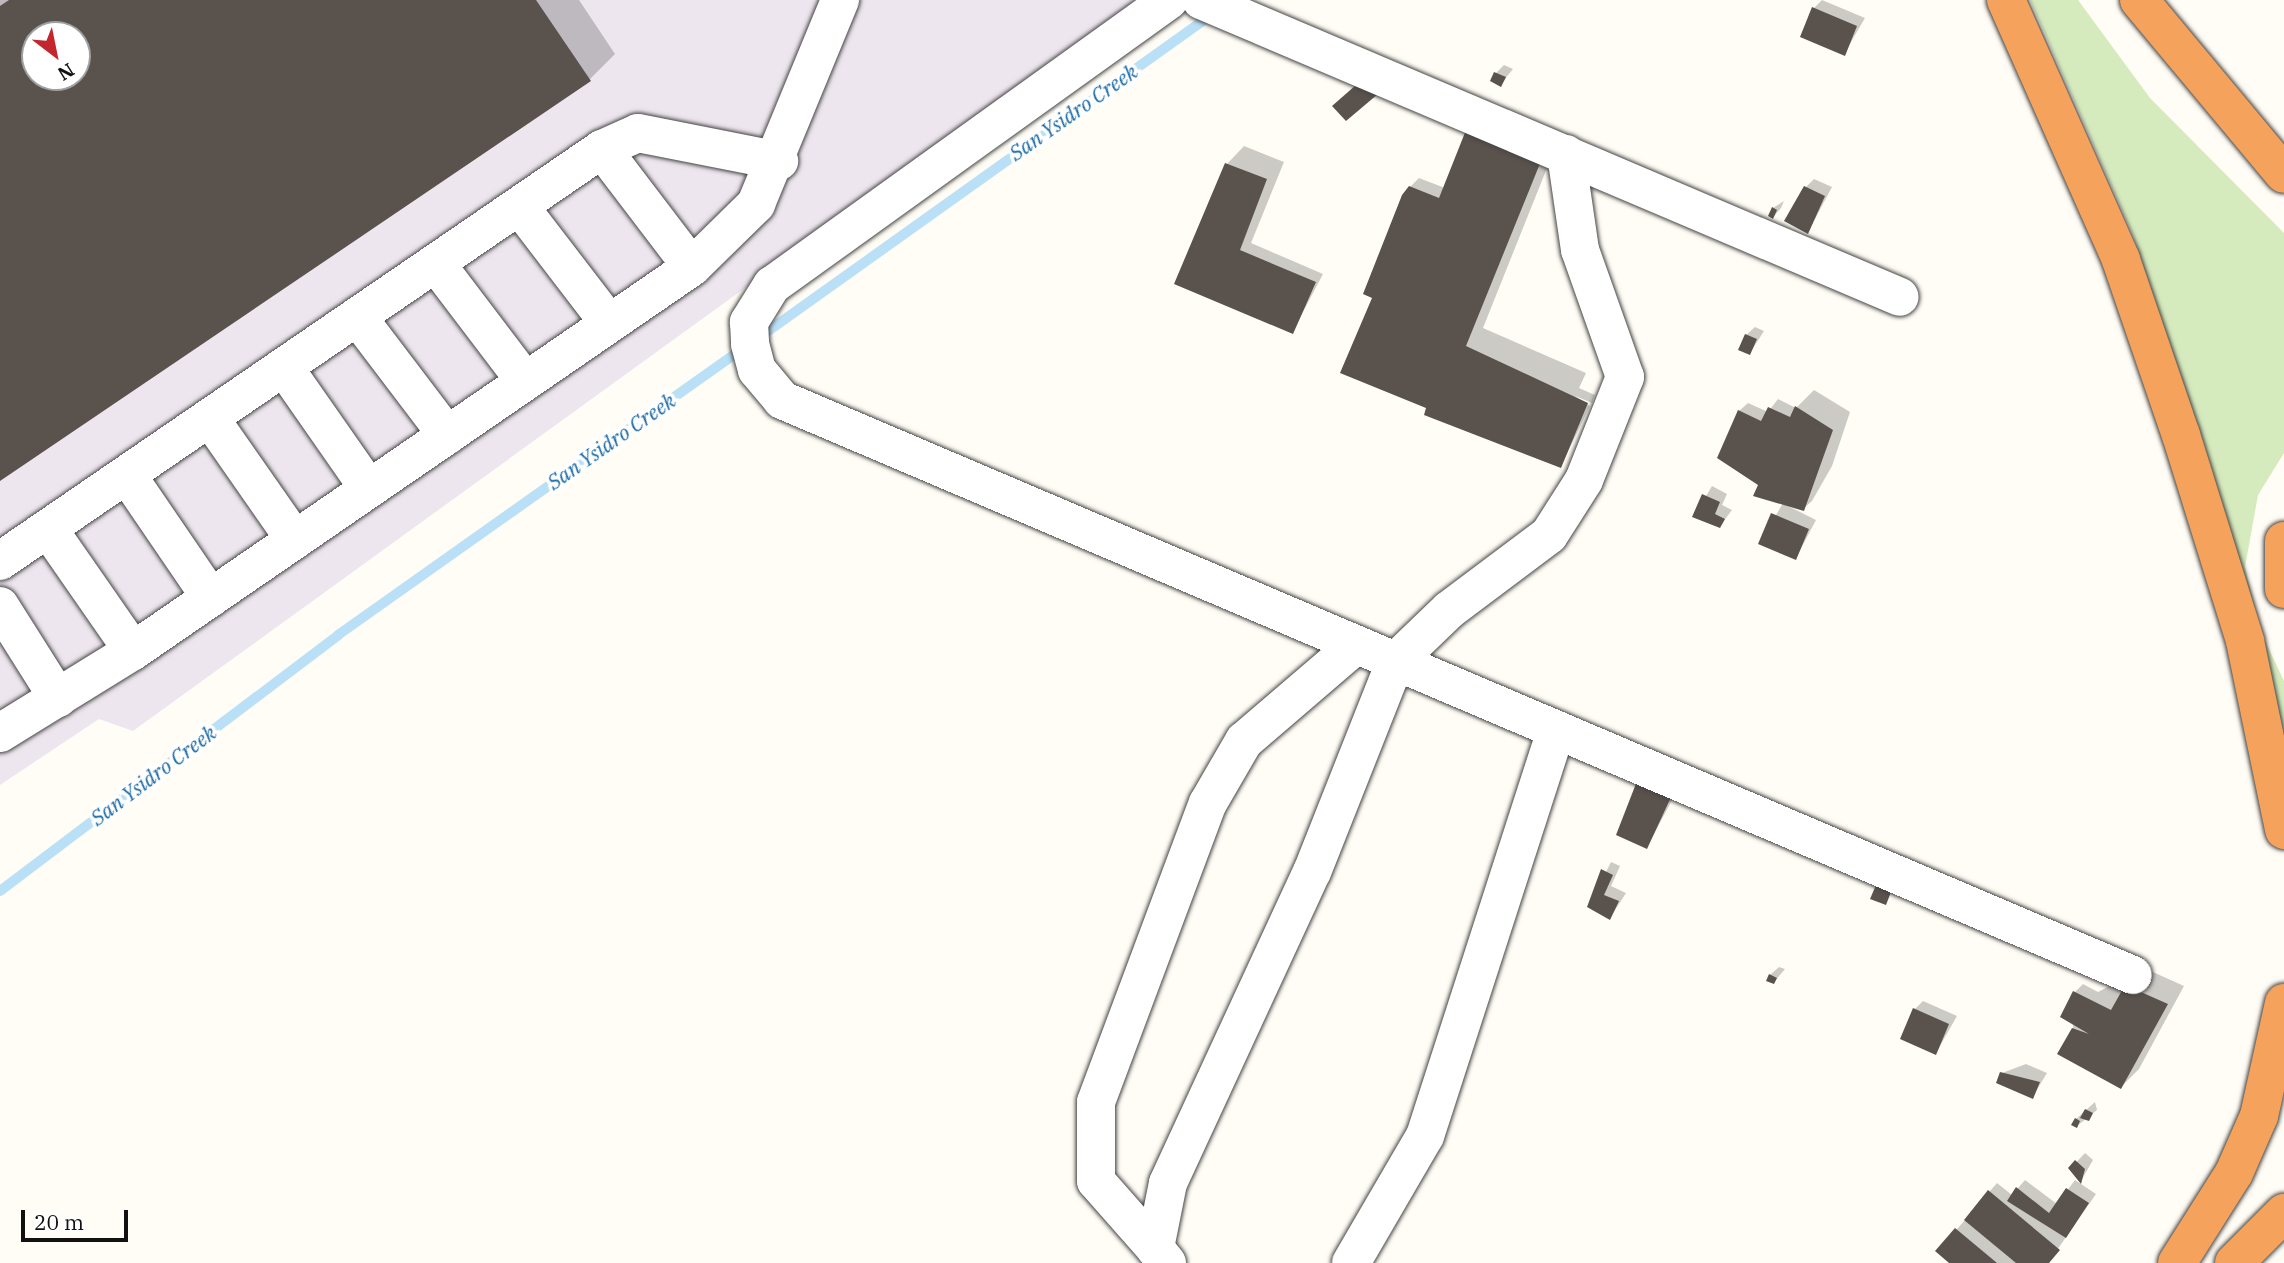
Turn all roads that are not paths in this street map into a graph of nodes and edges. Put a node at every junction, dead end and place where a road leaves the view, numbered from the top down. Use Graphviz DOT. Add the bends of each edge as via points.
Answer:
graph roads {
  1 [pos="840,0"];
  2 [pos="1169,0"];
  3 [pos="1201,0"];
  4 [pos="2007,0"];
  5 [pos="2139,0"];
  6 [pos="602,149"];
  7 [pos="1566,154"];
  8 [pos="779,161"];
  9 [pos="2284,174"];
  10 [pos="520,207"];
  11 [pos="437,265"];
  12 [pos="692,267"];
  13 [pos="1900,297"];
  14 [pos="359,319"];
  15 [pos="609,323"];
  16 [pos="286,370"];
  17 [pos="525,381"];
  18 [pos="212,421"];
  19 [pos="447,435"];
  20 [pos="129,478"];
  21 [pos="369,489"];
  22 [pos="49,530"];
  23 [pos="295,540"];
  24 [pos="2284,541"];
  25 [pos="0,561"];
  26 [pos="2284,589"];
  27 [pos="211,598"];
  28 [pos="0,606"];
  29 [pos="1356,645"];
  30 [pos="133,651"];
  31 [pos="1395,662"];
  32 [pos="58,698"];
  33 [pos="1556,730"];
  34 [pos="0,733"];
  35 [pos="2284,830"];
  36 [pos="2133,975"];
  37 [pos="2284,1003"];
  38 [pos="2284,1213"];
  39 [pos="1161,1256"];
  40 [pos="1351,1263"];
  41 [pos="2178,1263"];
  42 [pos="2234,1263"];
  1 -- 8 [label="street"];
  2 -- 29 [label="street" via="772,285 749,322 757,370 782,400"];
  3 -- 7 [label="street"];
  4 -- 35 [label="highway" via="2121,260 2181,435 2245,641"];
  5 -- 9 [label="highway"];
  6 -- 8 [label="street" via="638,133"];
  6 -- 10 [label="street"];
  6 -- 12 [label="street"];
  7 -- 13 [label="street"];
  7 -- 31 [label="street" via="1580,250 1625,377 1584,480 1549,535 1449,610"];
  8 -- 12 [label="street" via="756,204"];
  10 -- 11 [label="street"];
  10 -- 15 [label="street"];
  11 -- 14 [label="street"];
  11 -- 17 [label="street"];
  12 -- 15 [label="street"];
  14 -- 16 [label="street"];
  14 -- 19 [label="street"];
  15 -- 17 [label="street"];
  16 -- 18 [label="street"];
  16 -- 21 [label="street"];
  17 -- 19 [label="street"];
  18 -- 20 [label="street"];
  18 -- 23 [label="street"];
  19 -- 21 [label="street"];
  20 -- 22 [label="street"];
  20 -- 27 [label="street"];
  21 -- 23 [label="street"];
  22 -- 25 [label="street"];
  22 -- 30 [label="street"];
  23 -- 27 [label="street"];
  24 -- 26 [label="highway"];
  27 -- 30 [label="street"];
  28 -- 32 [label="street"];
  29 -- 31 [label="street"];
  29 -- 39 [label="street" via="1244,741 1208,803 1096,1102 1096,1181"];
  30 -- 32 [label="street"];
  31 -- 33 [label="street"];
  31 -- 39 [label="street" via="1312,872 1168,1183"];
  32 -- 34 [label="street"];
  33 -- 36 [label="street"];
  33 -- 40 [label="street" via="1425,1136"];
  37 -- 41 [label="highway" via="2259,1116 2234,1173"];
  38 -- 42 [label="highway"];
}
